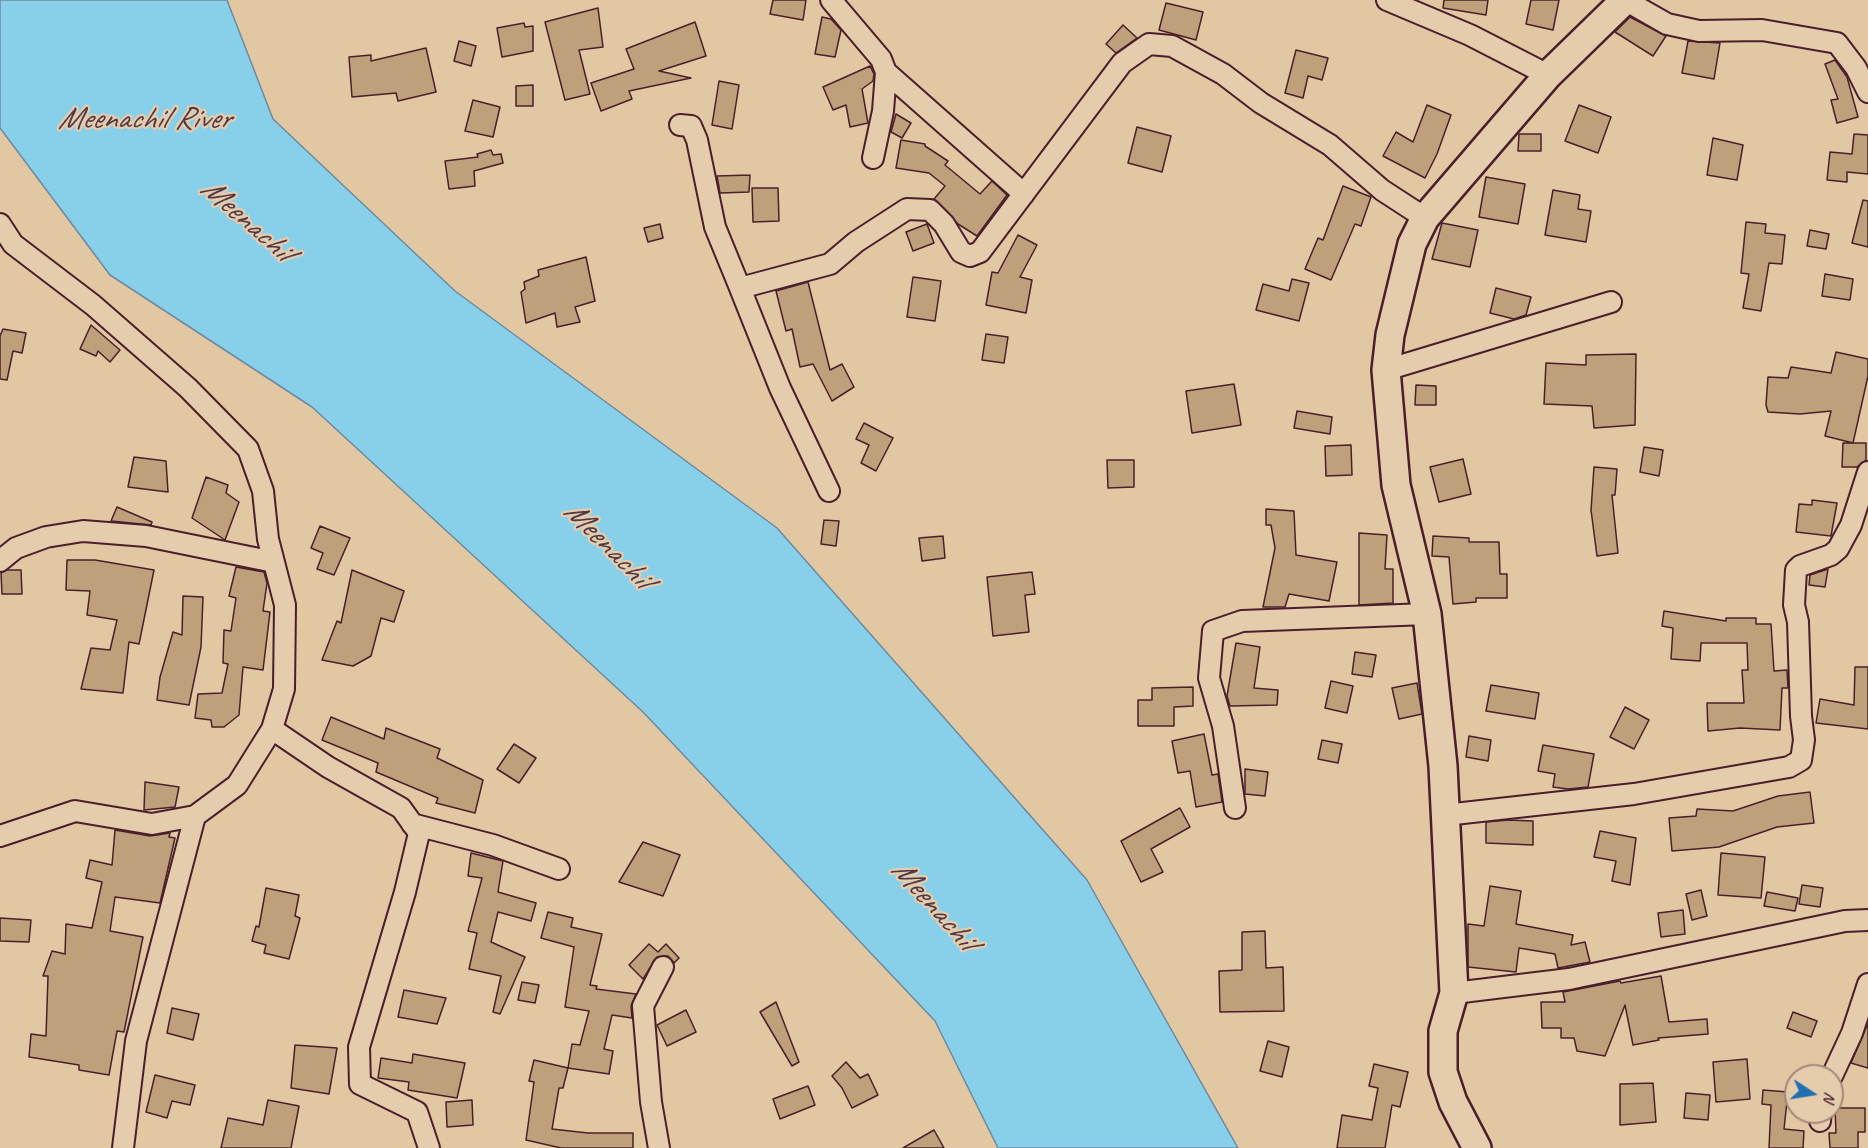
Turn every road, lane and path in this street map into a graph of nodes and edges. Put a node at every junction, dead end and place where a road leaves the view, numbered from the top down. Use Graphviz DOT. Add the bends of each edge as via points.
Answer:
graph roads {
  1 [pos="831,0"];
  2 [pos="1387,0"];
  3 [pos="1625,0"];
  4 [pos="886,72"];
  5 [pos="1548,75"];
  6 [pos="1868,92"];
  7 [pos="680,125"];
  8 [pos="873,158"];
  9 [pos="1024,194"];
  10 [pos="1425,218"];
  11 [pos="0,224"];
  12 [pos="740,288"];
  13 [pos="1611,302"];
  14 [pos="1386,370"];
  15 [pos="1868,472"];
  16 [pos="829,491"];
  17 [pos="0,561"];
  18 [pos="274,562"];
  19 [pos="1427,614"];
  20 [pos="272,729"];
  21 [pos="1235,807"];
  22 [pos="1445,815"];
  23 [pos="195,816"];
  24 [pos="412,824"];
  25 [pos="0,836"];
  26 [pos="559,869"];
  27 [pos="1868,920"];
  28 [pos="663,967"];
  29 [pos="1868,984"];
  30 [pos="1454,993"];
  31 [pos="1838,1064"];
  32 [pos="123,1148"];
  33 [pos="429,1148"];
  34 [pos="659,1148"];
  35 [pos="1477,1148"];
  1 -- 4 [label="street" via="880,59"];
  2 -- 5 [label="street" via="1470,34"];
  3 -- 5 [label="main road"];
  3 -- 6 [label="street" via="1666,24 1700,32 1762,30 1837,44"];
  4 -- 8 [label="street"];
  4 -- 9 [label="street"];
  5 -- 10 [label="main road"];
  7 -- 12 [label="street" via="691,126 697,140 715,227"];
  9 -- 10 [label="street" via="1122,63 1149,44 1172,46 1222,74 1330,145 1382,190"];
  9 -- 12 [label="street" via="980,252 970,256 961,252 930,210 907,209 830,264"];
  10 -- 14 [label="main road" via="1412,244 1403,277"];
  11 -- 18 [label="street" via="13,244 188,388 248,449 263,491"];
  12 -- 16 [label="street" via="780,388"];
  13 -- 14 [label="street"];
  14 -- 19 [label="main road" via="1396,484"];
  15 -- 22 [label="street" via="1851,525 1838,549 1796,570 1794,605 1804,740 1801,760 1789,767 1634,794"];
  17 -- 18 [label="street" via="16,548 46,537 83,531 146,536"];
  18 -- 20 [label="street" via="285,604 284,689"];
  19 -- 21 [label="street" via="1242,621 1213,631 1209,678 1223,726"];
  19 -- 22 [label="main road"];
  20 -- 23 [label="street" via="237,785"];
  20 -- 24 [label="street" via="328,767 401,808"];
  22 -- 30 [label="main road"];
  23 -- 25 [label="street" via="152,824 75,811"];
  23 -- 32 [label="street" via="136,1041"];
  24 -- 26 [label="street" via="493,845"];
  24 -- 33 [label="street" via="419,833 359,1047 360,1084 417,1112"];
  27 -- 30 [label="street" via="1834,923 1569,979"];
  28 -- 34 [label="street" via="643,1006"];
  29 -- 31 [label="street"];
  30 -- 35 [label="main road" via="1443,1031 1443,1072 1453,1102"];
}
